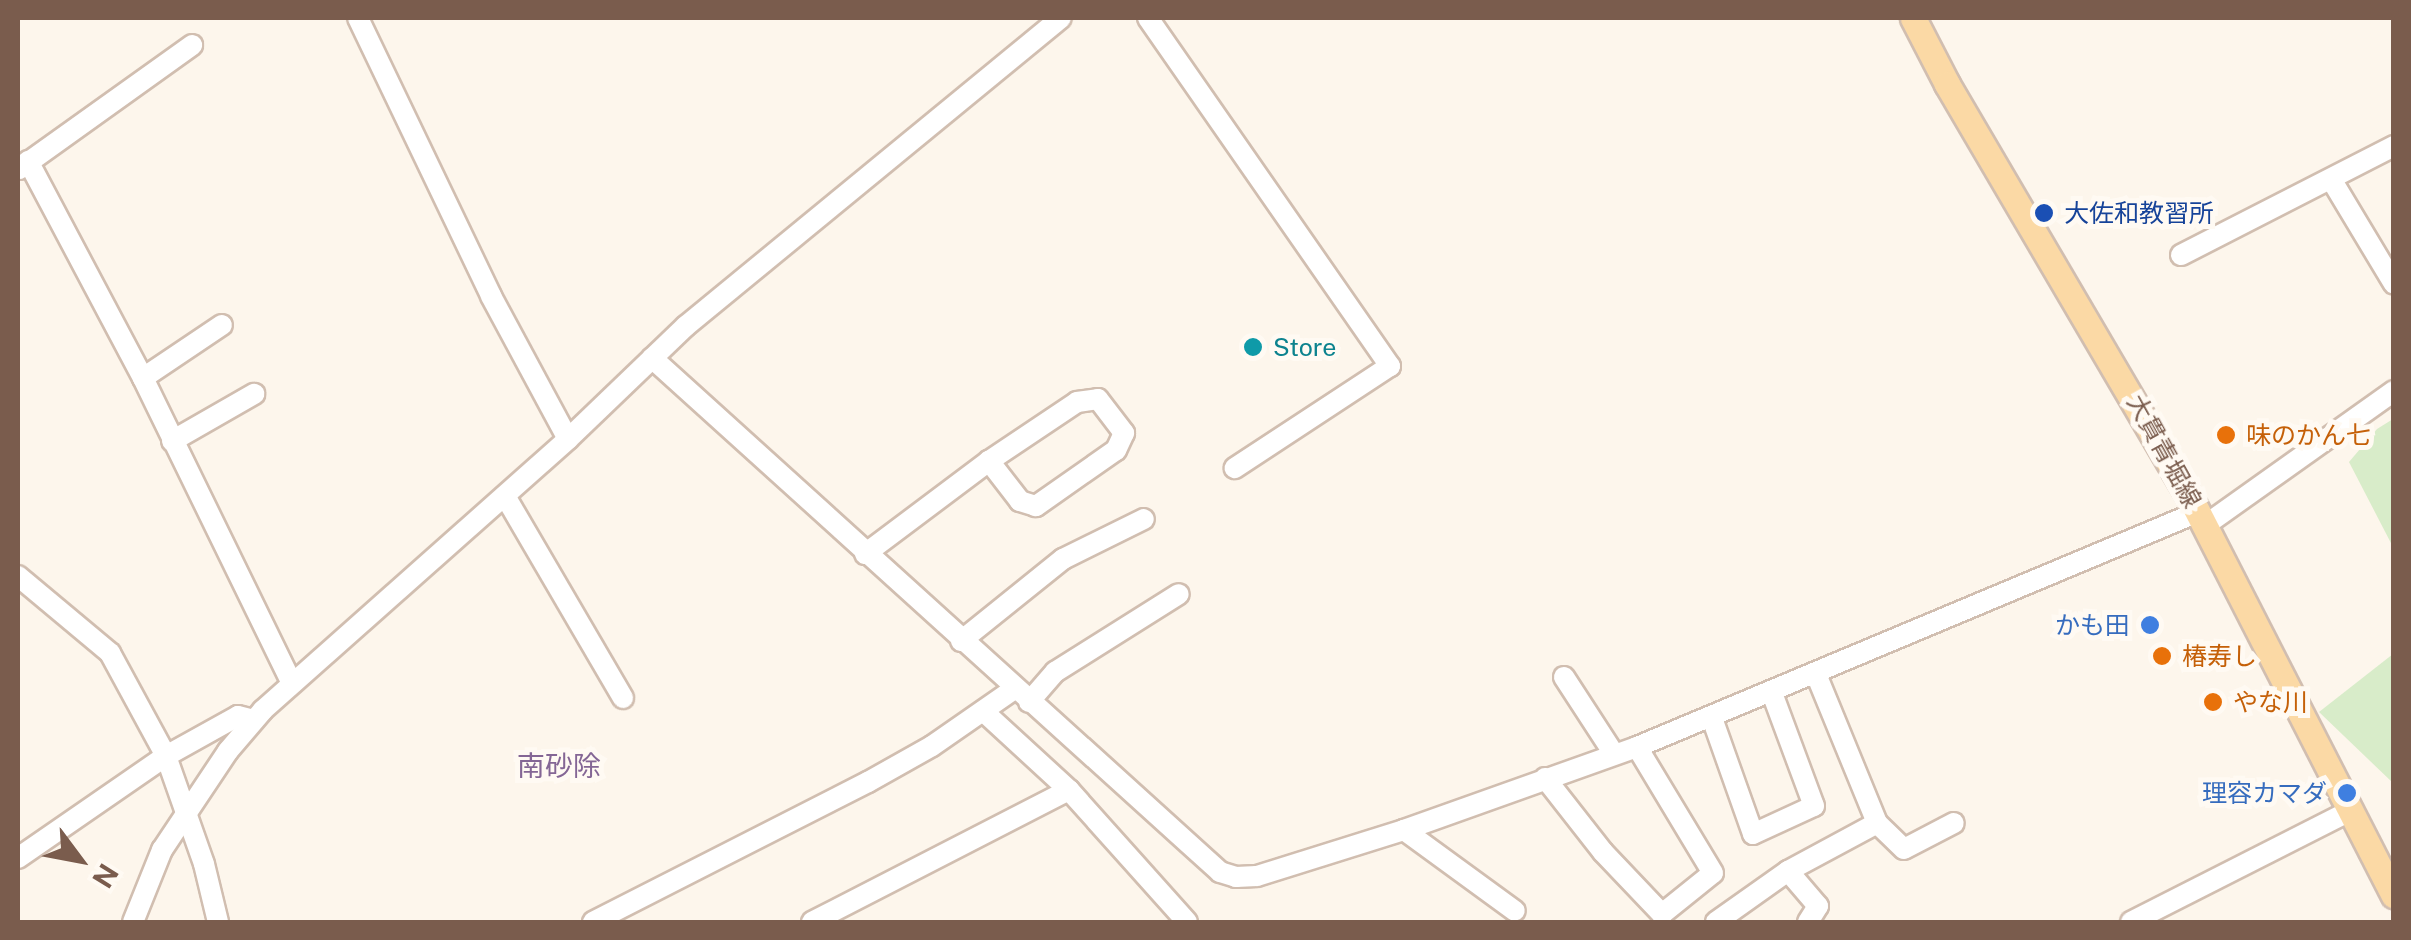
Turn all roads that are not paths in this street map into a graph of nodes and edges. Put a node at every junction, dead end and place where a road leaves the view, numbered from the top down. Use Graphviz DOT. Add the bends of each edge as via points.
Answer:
graph roads {
  1 [pos="358,18"];
  2 [pos="1061,18"];
  3 [pos="1148,18"];
  4 [pos="1913,18"];
  5 [pos="192,46"];
  6 [pos="2394,146"];
  7 [pos="23,166"];
  8 [pos="2331,179"];
  9 [pos="2181,255"];
  10 [pos="2394,284"];
  11 [pos="222,325"];
  12 [pos="652,358"];
  13 [pos="142,378"];
  14 [pos="2394,390"];
  15 [pos="254,394"];
  16 [pos="568,439"];
  17 [pos="172,441"];
  18 [pos="990,460"];
  19 [pos="1234,468"];
  20 [pos="505,496"];
  21 [pos="1144,519"];
  22 [pos="2201,519"];
  23 [pos="865,554"];
  24 [pos="18,576"];
  25 [pos="1179,594"];
  26 [pos="961,641"];
  27 [pos="1816,674"];
  28 [pos="1564,677"];
  29 [pos="292,684"];
  30 [pos="1772,693"];
  31 [pos="1022,695"];
  32 [pos="623,698"];
  33 [pos="983,711"];
  34 [pos="1712,718"];
  35 [pos="254,720"];
  36 [pos="1637,747"];
  37 [pos="1614,754"];
  38 [pos="166,756"];
  39 [pos="1545,778"];
  40 [pos="1069,790"];
  41 [pos="2348,812"];
  42 [pos="187,814"];
  43 [pos="1877,823"];
  44 [pos="1954,823"];
  45 [pos="1404,830"];
  46 [pos="18,858"];
  47 [pos="1788,871"];
  48 [pos="2394,896"];
  49 [pos="1515,911"];
  50 [pos="1728,919"];
  51 [pos="133,922"];
  52 [pos="218,922"];
  53 [pos="593,922"];
  54 [pos="812,922"];
  55 [pos="1187,922"];
  56 [pos="1808,922"];
  57 [pos="2131,922"];
  1 -- 16 [label="street" via="491,296"];
  2 -- 12 [label="street"];
  3 -- 19 [label="street" via="1390,366"];
  4 -- 22 [label="main road, 大貫青堀線"];
  5 -- 7 [label="street"];
  6 -- 8 [label="street"];
  7 -- 13 [label="street"];
  8 -- 9 [label="street"];
  8 -- 10 [label="street"];
  11 -- 13 [label="street"];
  12 -- 16 [label="street"];
  12 -- 23 [label="street"];
  13 -- 17 [label="street"];
  14 -- 22 [label="street"];
  15 -- 17 [label="street"];
  16 -- 20 [label="street"];
  17 -- 29 [label="street"];
  18 -- 18 [label="street" via="1088,398 1098,400 1124,433 1107,458 1036,506 1020,502"];
  18 -- 23 [label="street"];
  20 -- 29 [label="street"];
  20 -- 32 [label="street"];
  21 -- 26 [label="street" via="1063,559"];
  22 -- 27 [label="street"];
  22 -- 41 [label="main road, 大貫青堀線"];
  23 -- 26 [label="street"];
  24 -- 38 [label="street" via="110,654"];
  25 -- 31 [label="street"];
  26 -- 31 [label="street"];
  27 -- 30 [label="street"];
  27 -- 43 [label="street"];
  28 -- 37 [label="street"];
  29 -- 35 [label="street"];
  30 -- 34 [label="street"];
  30 -- 34 [label="street" via="1814,806 1753,834"];
  31 -- 33 [label="street"];
  31 -- 45 [label="street" via="1220,872 1257,876"];
  33 -- 40 [label="street"];
  33 -- 53 [label="street" via="868,782"];
  34 -- 36 [label="street"];
  35 -- 38 [label="street" via="238,716"];
  35 -- 42 [label="street"];
  36 -- 37 [label="street"];
  36 -- 39 [label="street" via="1713,873 1662,914"];
  37 -- 39 [label="street"];
  38 -- 42 [label="street"];
  38 -- 46 [label="street"];
  39 -- 45 [label="street"];
  40 -- 54 [label="street"];
  40 -- 55 [label="street"];
  41 -- 48 [label="main road, 大貫青堀線"];
  41 -- 57 [label="street"];
  42 -- 51 [label="street" via="162,850"];
  42 -- 52 [label="street"];
  43 -- 44 [label="street" via="1904,849"];
  43 -- 47 [label="street"];
  45 -- 49 [label="street"];
  47 -- 50 [label="street"];
  47 -- 56 [label="street" via="1818,906"];
}
